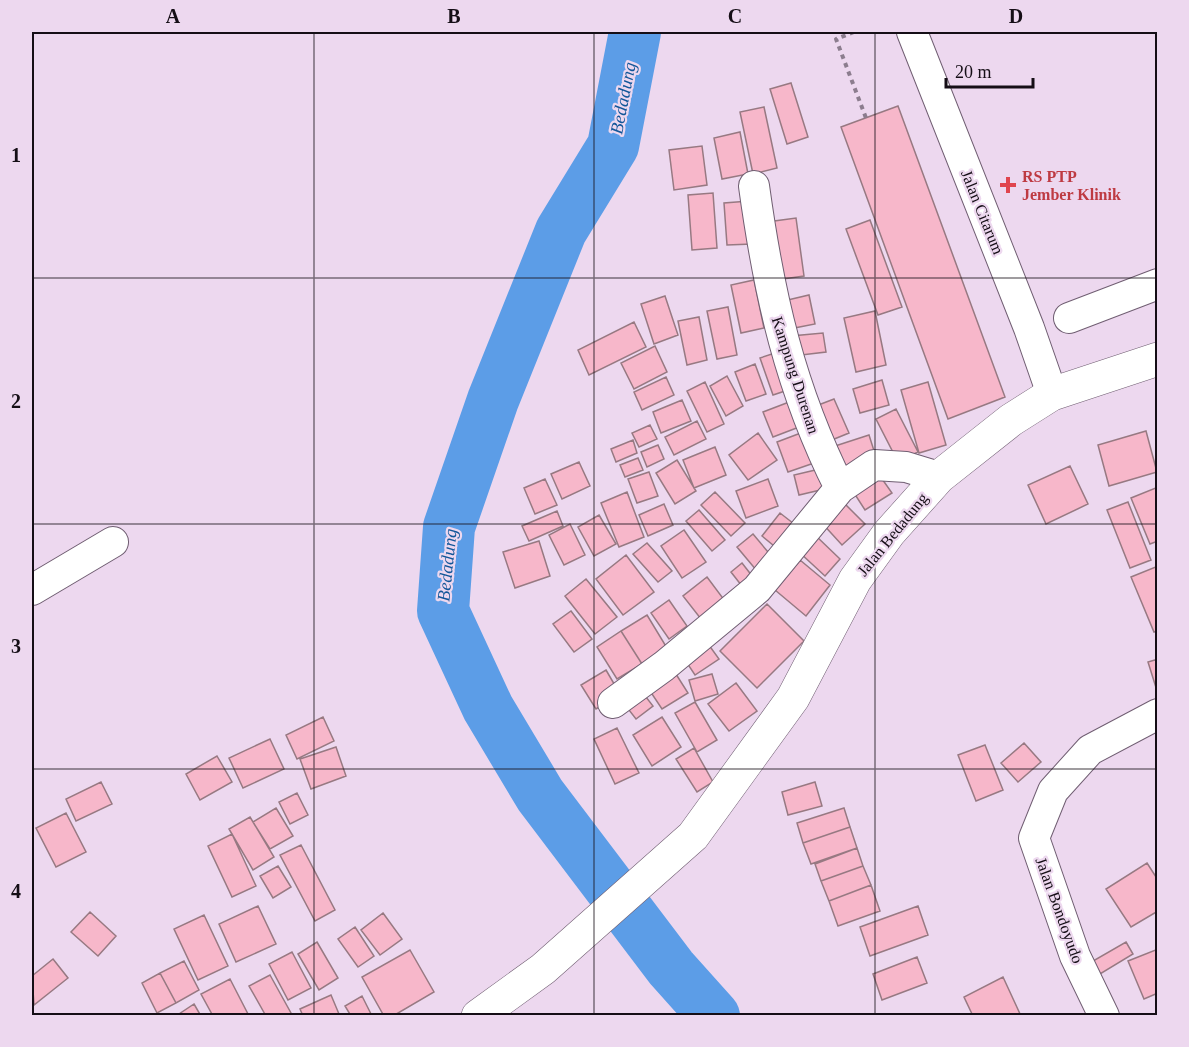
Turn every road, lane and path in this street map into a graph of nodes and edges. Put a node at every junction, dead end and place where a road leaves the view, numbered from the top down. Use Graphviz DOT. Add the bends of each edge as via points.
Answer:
graph roads {
  1 [pos="854,32"];
  2 [pos="912,32"];
  3 [pos="866,118"];
  4 [pos="754,186"];
  5 [pos="1158,284"];
  6 [pos="1070,318"];
  7 [pos="1158,359"];
  8 [pos="1052,394"];
  9 [pos="939,477"];
  10 [pos="840,488"];
  11 [pos="113,542"];
  12 [pos="32,590"];
  13 [pos="613,703"];
  14 [pos="1158,714"];
  15 [pos="478,1016"];
  16 [pos="1104,1016"];
  1 -- 3 [label="path" via="836,39"];
  2 -- 8 [label="street, Jalan Citarum"];
  4 -- 10 [label="street, Kampung Durenan" via="765,270 783,346 823,454"];
  5 -- 6 [label="street"];
  7 -- 8 [label="main road, Jalan Bedadung"];
  8 -- 9 [label="main road, Jalan Bedadung" via="1011,420"];
  9 -- 10 [label="street" via="906,467 874,465"];
  9 -- 15 [label="main road, Jalan Bedadung" via="889,533 855,580 793,698 693,836 543,969"];
  10 -- 13 [label="street" via="758,589"];
  11 -- 12 [label="street"];
  14 -- 16 [label="street, Jalan Bondoyudo" via="1090,750 1053,791 1034,838 1075,956"];
}
